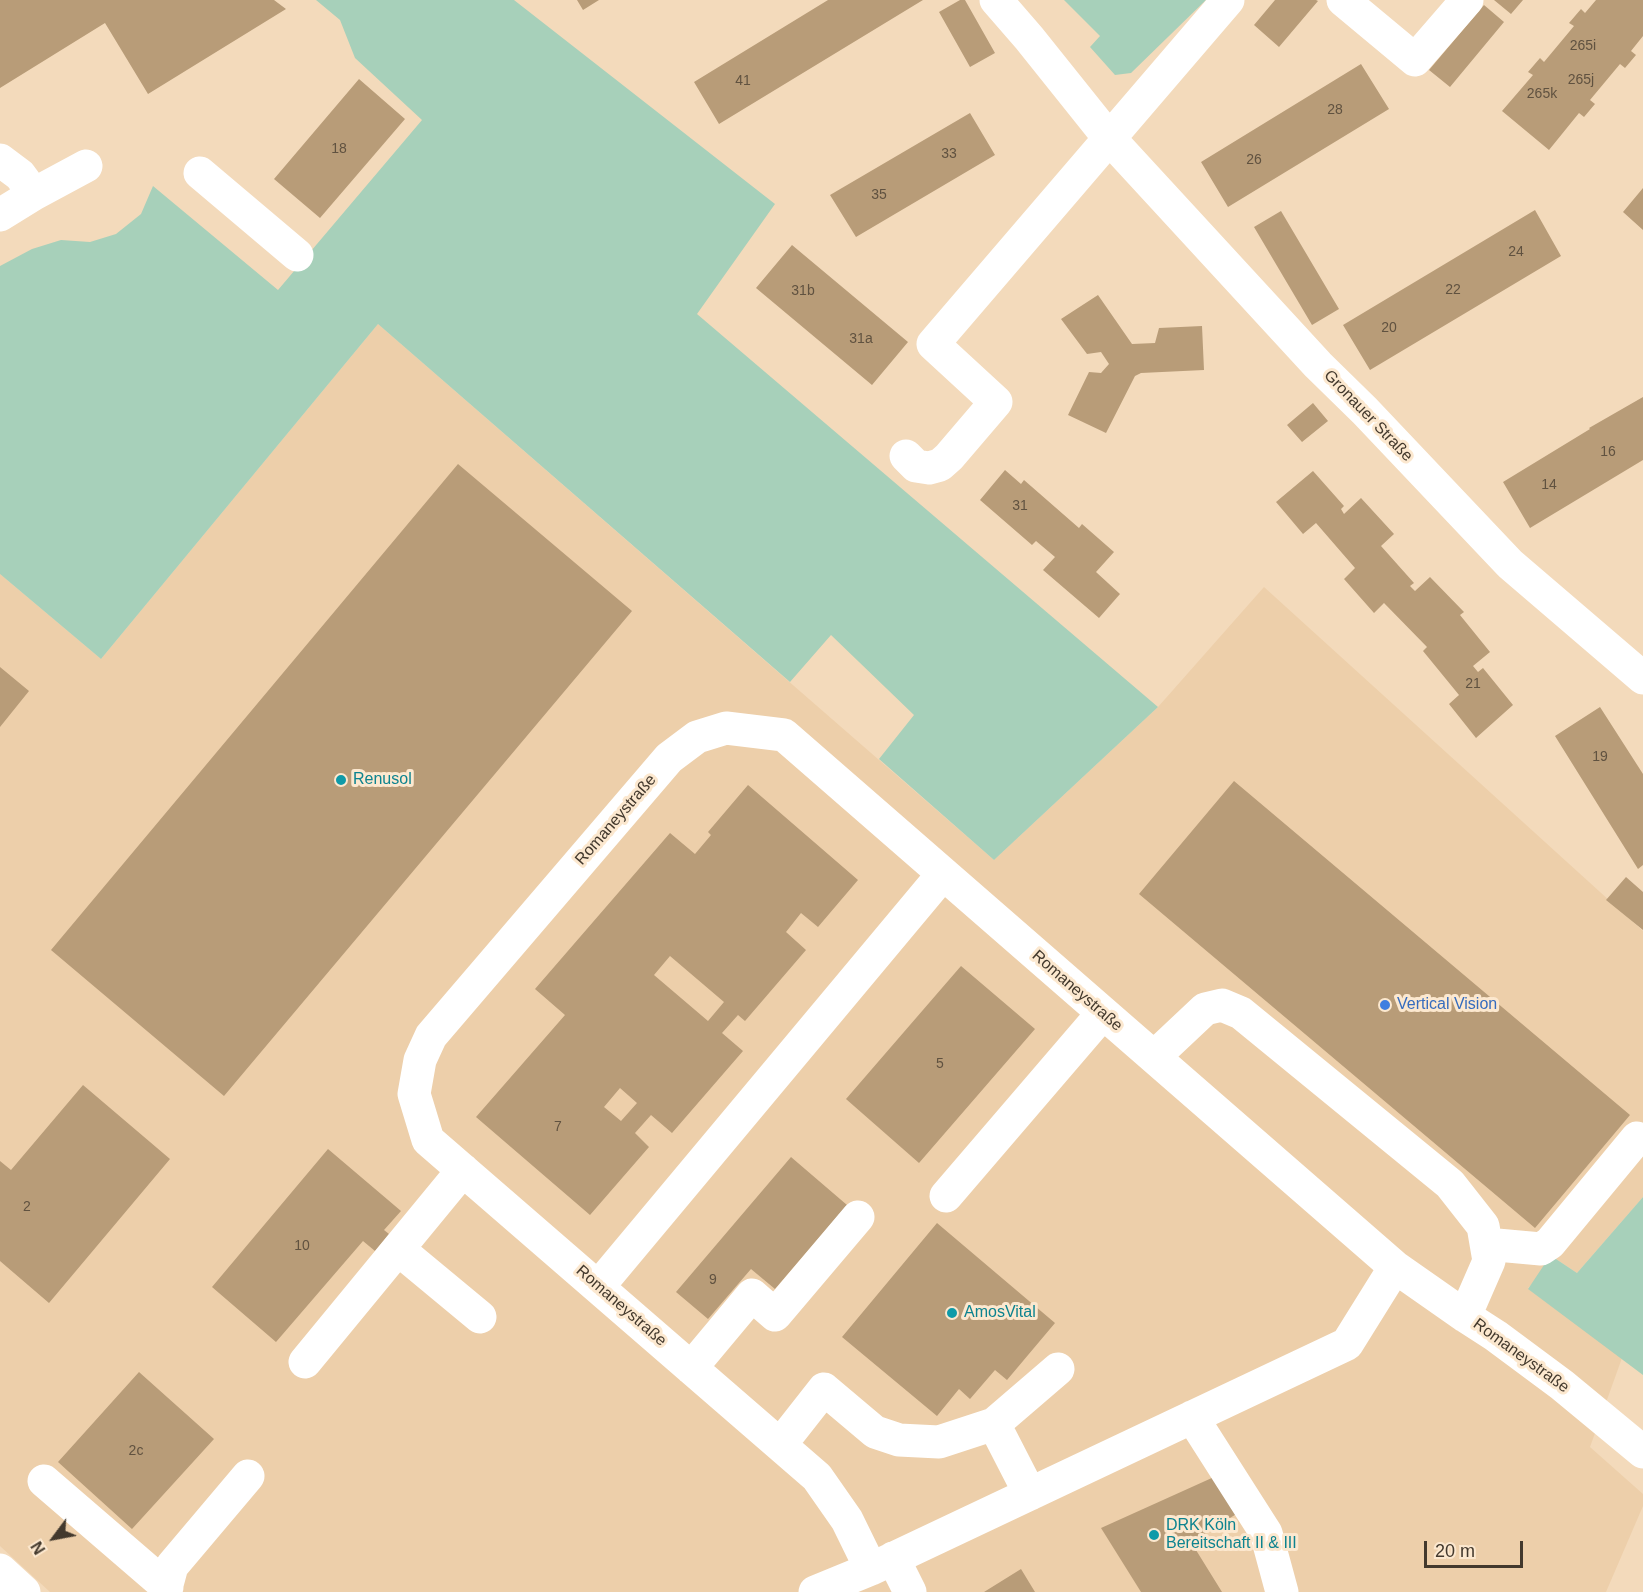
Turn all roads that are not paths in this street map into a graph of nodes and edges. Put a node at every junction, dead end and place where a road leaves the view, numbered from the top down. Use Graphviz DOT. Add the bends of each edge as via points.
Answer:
graph roads {
  1 [pos="996,0"];
  2 [pos="1228,0"];
  3 [pos="1343,0"];
  4 [pos="1467,0"];
  5 [pos="1109,138"];
  6 [pos="0,159"];
  7 [pos="86,166"];
  8 [pos="200,173"];
  9 [pos="34,194"];
  10 [pos="0,215"];
  11 [pos="297,255"];
  12 [pos="906,456"];
  13 [pos="1643,678"];
  14 [pos="943,874"];
  15 [pos="1103,1013"];
  16 [pos="1154,1058"];
  17 [pos="1637,1138"];
  18 [pos="463,1170"];
  19 [pos="946,1196"];
  20 [pos="858,1217"];
  21 [pos="1486,1244"];
  22 [pos="398,1249"];
  23 [pos="1395,1267"];
  24 [pos="598,1287"];
  25 [pos="1465,1316"];
  26 [pos="480,1317"];
  27 [pos="305,1362"];
  28 [pos="691,1368"];
  29 [pos="1058,1369"];
  30 [pos="1192,1417"];
  31 [pos="994,1424"];
  32 [pos="780,1444"];
  33 [pos="1643,1452"];
  34 [pos="249,1476"];
  35 [pos="44,1481"];
  36 [pos="1030,1494"];
  37 [pos="882,1563"];
  38 [pos="0,1570"];
  39 [pos="166,1589"];
  40 [pos="24,1592"];
  41 [pos="815,1592"];
  42 [pos="910,1592"];
  43 [pos="1282,1592"];
  1 -- 5 [label="street, Gronauer Straße"];
  2 -- 5 [label="street"];
  3 -- 4 [label="street" via="1415,60"];
  5 -- 12 [label="street" via="933,344 996,402 940,465 916,466"];
  5 -- 13 [label="street, Gronauer Straße" via="1318,365 1510,564"];
  6 -- 9 [label="street" via="20,175"];
  7 -- 9 [label="street"];
  8 -- 11 [label="street"];
  9 -- 10 [label="street"];
  14 -- 15 [label="street, Romaneystraße"];
  14 -- 18 [label="street, Romaneystraße" via="784,735 726,728 697,737 669,758 431,1036 420,1060 414,1094 428,1140"];
  14 -- 24 [label="street"];
  15 -- 16 [label="street, Romaneystraße"];
  15 -- 19 [label="street"];
  16 -- 21 [label="street" via="1205,1009 1222,1005 1241,1013 1450,1184 1483,1226"];
  16 -- 23 [label="street, Romaneystraße"];
  17 -- 21 [label="street" via="1550,1243 1541,1249"];
  18 -- 22 [label="street"];
  18 -- 24 [label="street, Romaneystraße"];
  20 -- 28 [label="street" via="775,1315 752,1295"];
  21 -- 25 [label="street" via="1490,1261"];
  22 -- 26 [label="street"];
  22 -- 27 [label="street"];
  23 -- 25 [label="street, Romaneystraße"];
  23 -- 30 [label="street" via="1347,1344"];
  24 -- 28 [label="street, Romaneystraße"];
  25 -- 33 [label="street, Romaneystraße" via="1562,1385"];
  28 -- 32 [label="street, Romaneystraße"];
  29 -- 31 [label="street"];
  30 -- 36 [label="street"];
  30 -- 43 [label="street" via="1266,1533"];
  31 -- 32 [label="street" via="939,1442 899,1440 875,1432 824,1389"];
  31 -- 36 [label="street"];
  32 -- 37 [label="street, Romaneystraße" via="817,1477"];
  34 -- 39 [label="street" via="172,1566"];
  35 -- 39 [label="street"];
  36 -- 37 [label="street"];
  37 -- 41 [label="street"];
  37 -- 42 [label="street, Romaneystraße"];
  38 -- 40 [label="street"];
}
